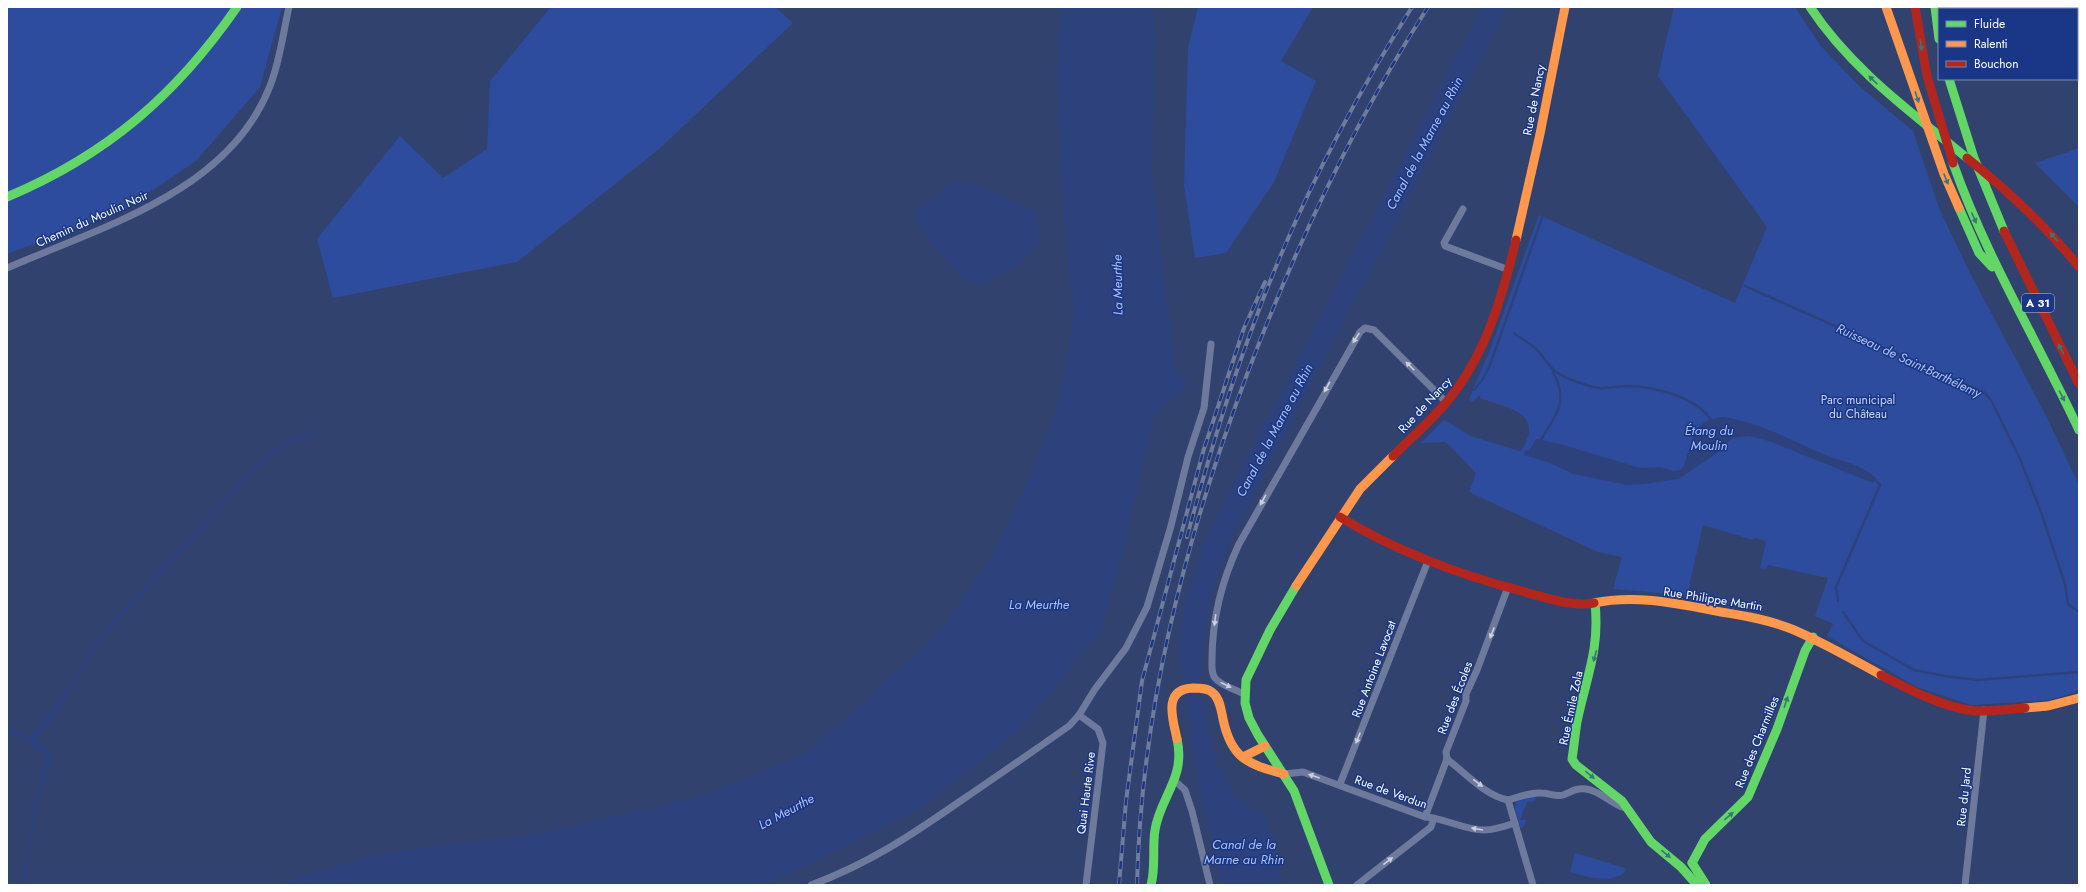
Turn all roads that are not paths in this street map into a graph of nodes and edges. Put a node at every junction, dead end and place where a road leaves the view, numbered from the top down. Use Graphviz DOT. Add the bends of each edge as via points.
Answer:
graph roads {
  1 [pos="238,7"];
  2 [pos="244,7"];
  3 [pos="289,7"];
  4 [pos="1565,7"];
  5 [pos="1810,7"];
  6 [pos="1886,7"];
  7 [pos="1915,7"];
  8 [pos="1935,7"];
  9 [pos="231,16"];
  10 [pos="1938,31"];
  11 [pos="1949,80"];
  12 [pos="7,197"];
  13 [pos="1463,209"];
  14 [pos="2079,267"];
  15 [pos="7,268"];
  16 [pos="1509,270"];
  17 [pos="1999,274"];
  18 [pos="1211,344"];
  19 [pos="2079,384"];
  20 [pos="1446,402"];
  21 [pos="2079,430"];
  22 [pos="1340,517"];
  23 [pos="1428,561"];
  24 [pos="1508,587"];
  25 [pos="1595,603"];
  26 [pos="1813,637"];
  27 [pos="1244,694"];
  28 [pos="2079,698"];
  29 [pos="1984,710"];
  30 [pos="1079,715"];
  31 [pos="1265,746"];
  32 [pos="1243,757"];
  33 [pos="1447,759"];
  34 [pos="1284,774"];
  35 [pos="1174,780"];
  36 [pos="1340,784"];
  37 [pos="1508,800"];
  38 [pos="1625,808"];
  39 [pos="1425,817"];
  40 [pos="1434,818"];
  41 [pos="1515,823"];
  42 [pos="1312,843"];
  43 [pos="1692,864"];
  44 [pos="1681,867"];
  45 [pos="811,885"];
  46 [pos="1086,885"];
  47 [pos="1151,885"];
  48 [pos="1210,885"];
  49 [pos="1323,885"];
  50 [pos="1329,885"];
  51 [pos="1357,885"];
  52 [pos="1533,885"];
  53 [pos="1697,885"];
  54 [pos="1706,885"];
  55 [pos="1965,885"];
  1 -- 9 [label="main road"];
  2 -- 9 [label="street"];
  3 -- 15 [label="street, Chemin du Moulin Noir" via="275,71 266,97 250,125 222,157 190,182 133,214"];
  4 -- 16 [label="main road, Rue de Nancy"];
  14 -- 5 [label="main road, one-way" via="2049,231 2002,186 1855,64 1834,41"];
  6 -- 17 [label="main road, one-way" via="1932,143 1963,220 1979,253"];
  7 -- 17 [label="main road, A 31, one-way" via="1929,86 1949,155"];
  8 -- 10 [label="main road"];
  9 -- 12 [label="main road" via="181,77 118,134 61,172"];
  19 -- 11 [label="main road, A 31, one-way" via="1998,221 1970,151"];
  13 -- 16 [label="street" via="1444,243 1445,246"];
  16 -- 20 [label="main road, Rue de Nancy" via="1496,313 1478,354 1469,372"];
  17 -- 21 [label="main road, A 31, one-way"];
  18 -- 30 [label="street" via="1204,408 1147,607 1126,648"];
  20 -- 22 [label="main road, Rue de Nancy" via="1360,489"];
  20 -- 27 [label="street, one-way" via="1374,330 1369,328 1360,332 1239,544 1225,577 1217,610 1212,647 1212,672 1222,683"];
  22 -- 23 [label="main road, Rue Philippe Martin" via="1375,539"];
  22 -- 27 [label="main road, Rue de Nancy" via="1270,630 1246,680"];
  23 -- 24 [label="main road, Rue Philippe Martin" via="1479,580"];
  23 -- 36 [label="street, Rue Antoine Lavocat, one-way"];
  24 -- 25 [label="main road, Rue Philippe Martin" via="1568,603"];
  24 -- 33 [label="street, Rue des Écoles, one-way" via="1466,694 1466,701 1446,752"];
  25 -- 26 [label="main road, Rue Philippe Martin" via="1619,599 1686,605 1766,620"];
  25 -- 38 [label="main road, Rue Émile Zola, one-way" via="1597,648 1577,722 1572,759 1622,801"];
  26 -- 29 [label="main road, Rue Philippe Martin" via="1914,691 1968,710"];
  43 -- 26 [label="main road, Rue des Charmilles, one-way" via="1705,839 1748,797"];
  27 -- 31 [label="main road, Rue de Nancy" via="1248,718"];
  28 -- 29 [label="main road, Rue Philippe Martin" via="2048,706"];
  29 -- 55 [label="street, Rue du Jard"];
  30 -- 45 [label="street" via="1057,735 910,837 836,876"];
  30 -- 46 [label="street, Quai Haute Rive" via="1098,729 1103,743"];
  31 -- 32 [label="main road"];
  31 -- 34 [label="main road, Rue de Nancy"];
  32 -- 34 [label="main road" via="1259,767"];
  32 -- 35 [label="main road" via="1230,743 1218,700 1213,692 1205,687 1182,690 1173,700 1171,713 1178,748"];
  33 -- 37 [label="street, one-way" via="1494,795"];
  33 -- 39 [label="street, Rue des Écoles"];
  36 -- 34 [label="street, Rue de Verdun, one-way" via="1303,772"];
  34 -- 42 [label="main road, Rue de Nancy" via="1294,791"];
  35 -- 47 [label="main road" via="1155,830"];
  35 -- 48 [label="street" via="1184,790 1192,811"];
  36 -- 39 [label="street, Rue de Verdun"];
  37 -- 38 [label="street" via="1533,794 1556,796 1571,790 1587,789"];
  37 -- 41 [label="street"];
  38 -- 44 [label="main road, Rue Émile Zola, one-way" via="1650,842"];
  39 -- 40 [label="street, Rue de Verdun"];
  41 -- 40 [label="street, Rue de Verdun, one-way" via="1485,830"];
  51 -- 40 [label="street, one-way" via="1431,827"];
  41 -- 52 [label="street"];
  42 -- 49 [label="main road" via="1311,852"];
  42 -- 50 [label="main road" via="1317,849"];
  43 -- 44 [label="main road"];
  43 -- 54 [label="main road"];
  44 -- 53 [label="main road, Rue Émile Zola"];
}
